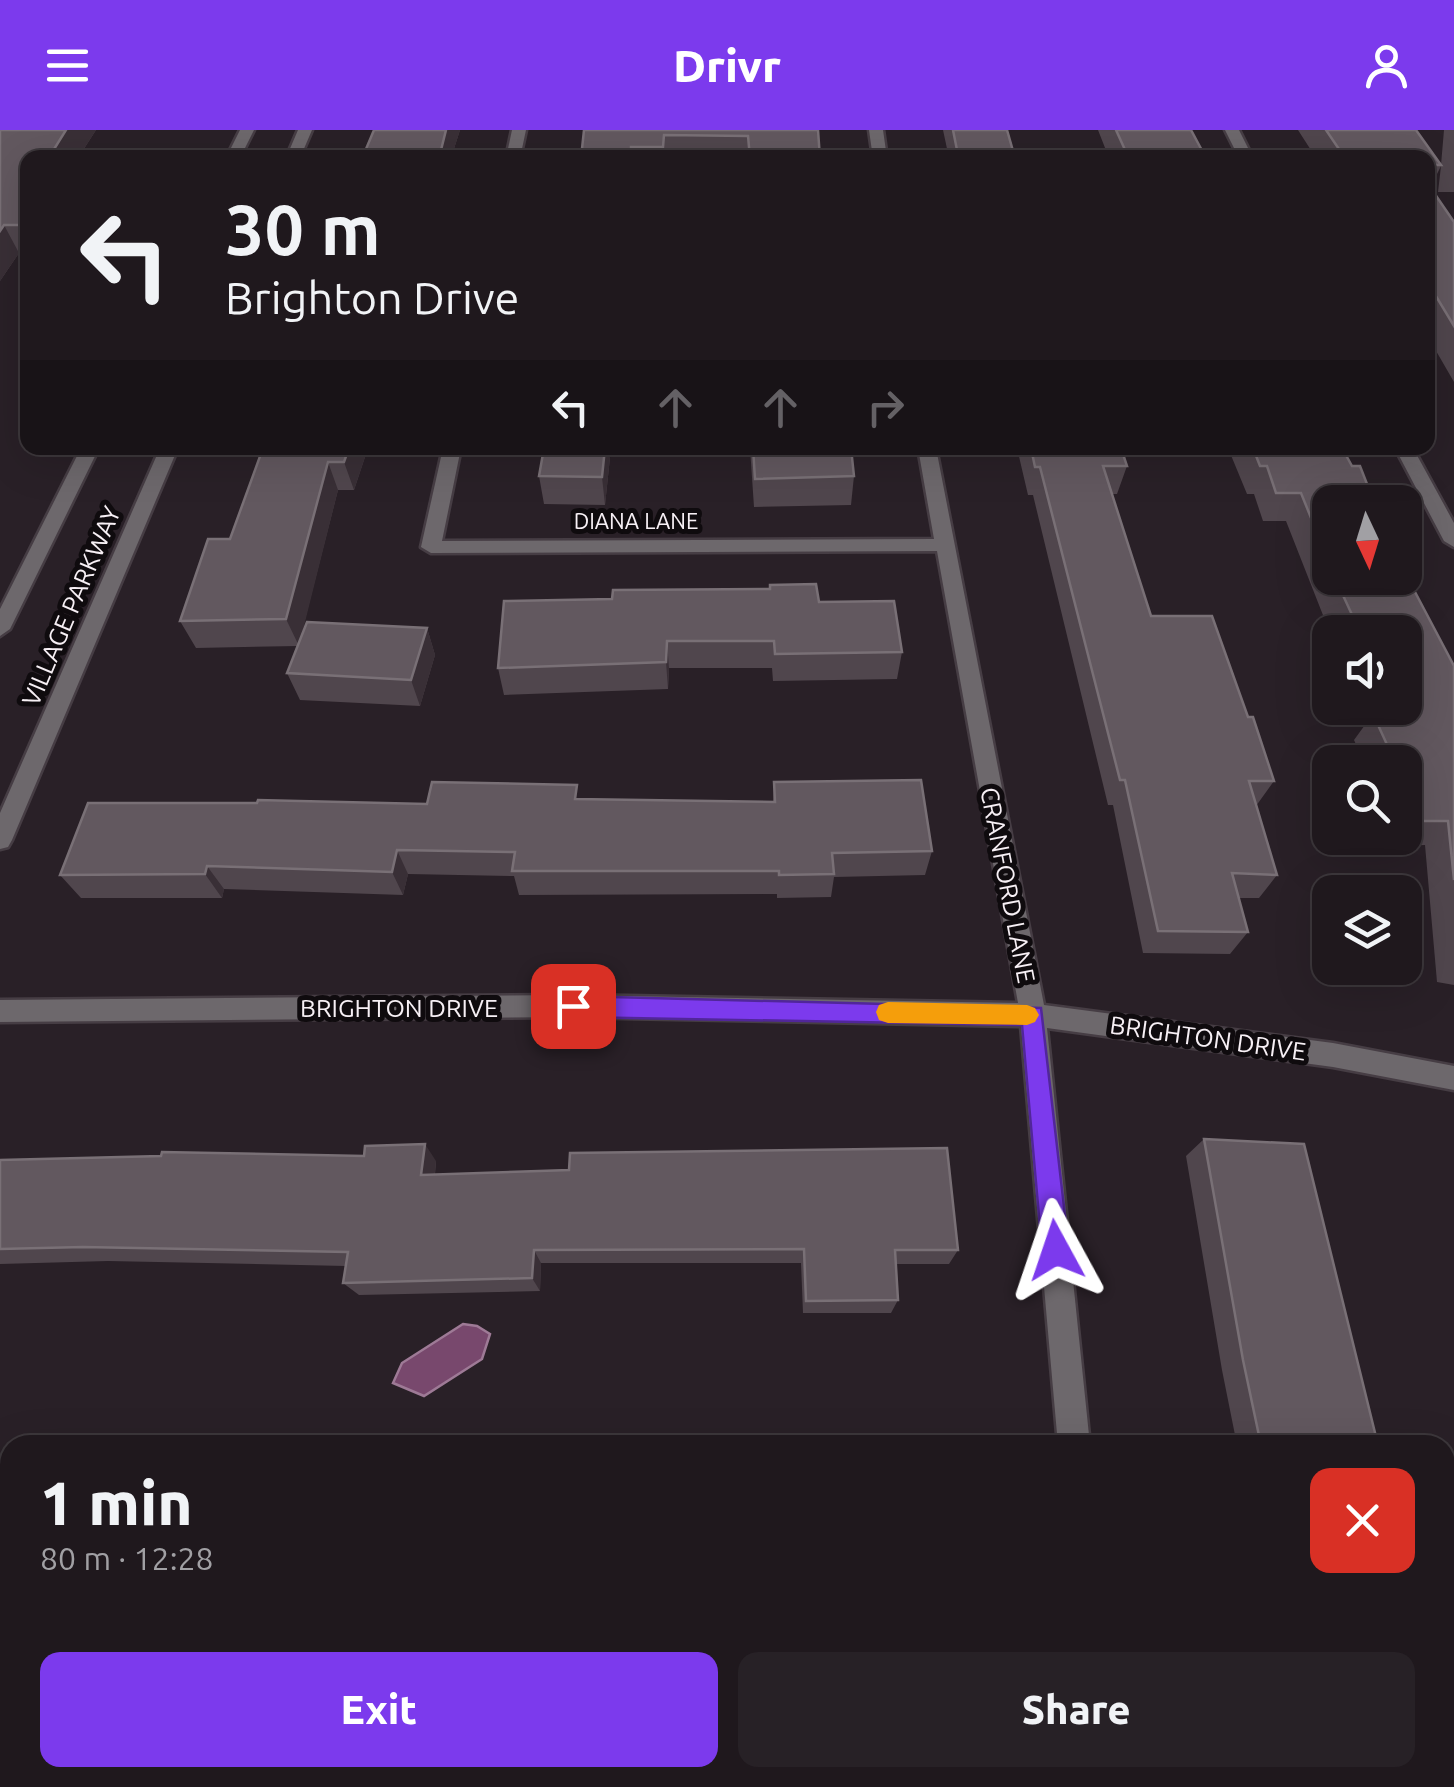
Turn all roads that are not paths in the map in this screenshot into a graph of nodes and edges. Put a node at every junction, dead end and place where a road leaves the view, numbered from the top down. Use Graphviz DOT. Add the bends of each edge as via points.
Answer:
graph roads {
  1 [pos="87,455"];
  2 [pos="166,455"];
  3 [pos="451,455"];
  4 [pos="928,455"];
  5 [pos="1408,455"];
  6 [pos="1454,540"];
  7 [pos="942,545"];
  8 [pos="0,629"];
  9 [pos="0,840"];
  10 [pos="0,1011"];
  11 [pos="1033,1015"];
  12 [pos="1454,1078"];
  13 [pos="1073,1435"];
  1 -- 8 [label="street, VILLAGE PARKWAY"];
  2 -- 9 [label="street, VILLAGE PARKWAY"];
  3 -- 7 [label="street, DIANA LANE" via="431,547"];
  4 -- 7 [label="street, CRANFORD LANE"];
  5 -- 6 [label="street"];
  7 -- 11 [label="street, CRANFORD LANE"];
  10 -- 11 [label="street, BRIGHTON DRIVE" via="573,1006"];
  11 -- 12 [label="street, BRIGHTON DRIVE"];
  11 -- 13 [label="street, CRANFORD LANE"];
}
